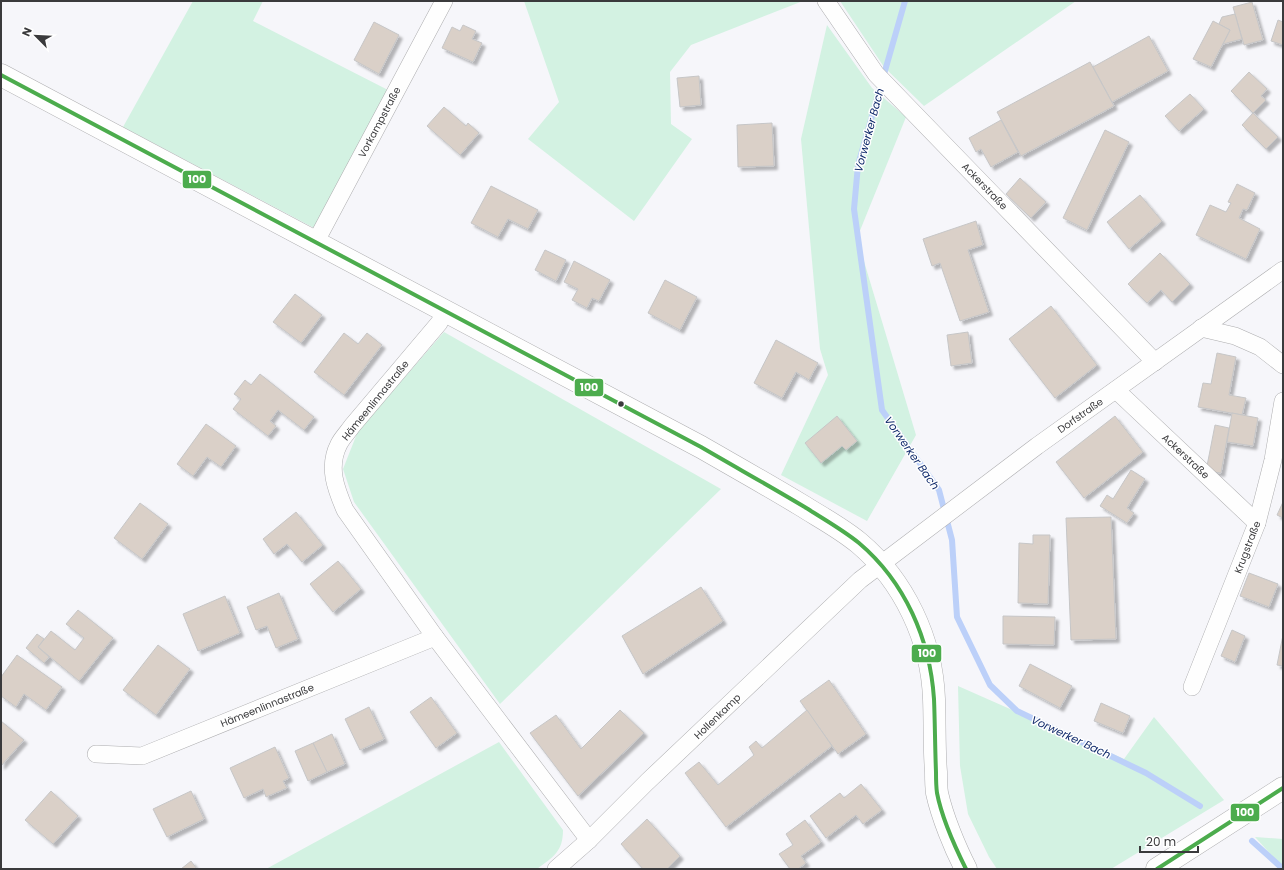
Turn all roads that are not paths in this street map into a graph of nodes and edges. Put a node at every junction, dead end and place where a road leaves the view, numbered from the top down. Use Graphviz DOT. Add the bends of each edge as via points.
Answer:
graph roads {
  1 [pos="444,1"];
  2 [pos="830,7"];
  3 [pos="1,75"];
  4 [pos="315,243"];
  5 [pos="1283,270"];
  6 [pos="446,312"];
  7 [pos="1201,328"];
  8 [pos="1155,362"];
  9 [pos="1283,365"];
  10 [pos="1116,390"];
  11 [pos="1283,400"];
  12 [pos="1256,523"];
  13 [pos="881,564"];
  14 [pos="435,637"];
  15 [pos="1192,687"];
  16 [pos="96,754"];
  17 [pos="1283,788"];
  18 [pos="589,840"];
  19 [pos="556,869"];
  20 [pos="966,869"];
  21 [pos="1157,869"];
  1 -- 4 [label="street, Vorkampstraße"];
  2 -- 8 [label="street, Ackerstraße" via="876,74"];
  3 -- 4 [label="main road"];
  4 -- 6 [label="main road"];
  5 -- 7 [label="street, Dorfstraße"];
  6 -- 13 [label="main road" via="764,483 834,525 859,543"];
  6 -- 14 [label="street, Hämeenlinnastraße" via="439,324 352,426 339,444 333,465 336,489 345,510"];
  7 -- 8 [label="street, Dorfstraße"];
  7 -- 9 [label="street" via="1235,336 1260,347"];
  8 -- 10 [label="street, Dorfstraße"];
  10 -- 12 [label="street, Ackerstraße"];
  10 -- 13 [label="street, Dorfstraße" via="1037,446"];
  11 -- 12 [label="street, Krugstraße" via="1273,460"];
  12 -- 15 [label="street, Krugstraße"];
  13 -- 18 [label="street, Hollenkamp" via="860,580"];
  13 -- 20 [label="main road" via="912,612 924,640 932,672 937,792 949,830"];
  14 -- 16 [label="street, Hämeenlinnastraße" via="142,756"];
  14 -- 18 [label="street, Hämeenlinnastraße"];
  17 -- 21 [label="main road"];
  18 -- 19 [label="street, Hollenkamp"];
}
